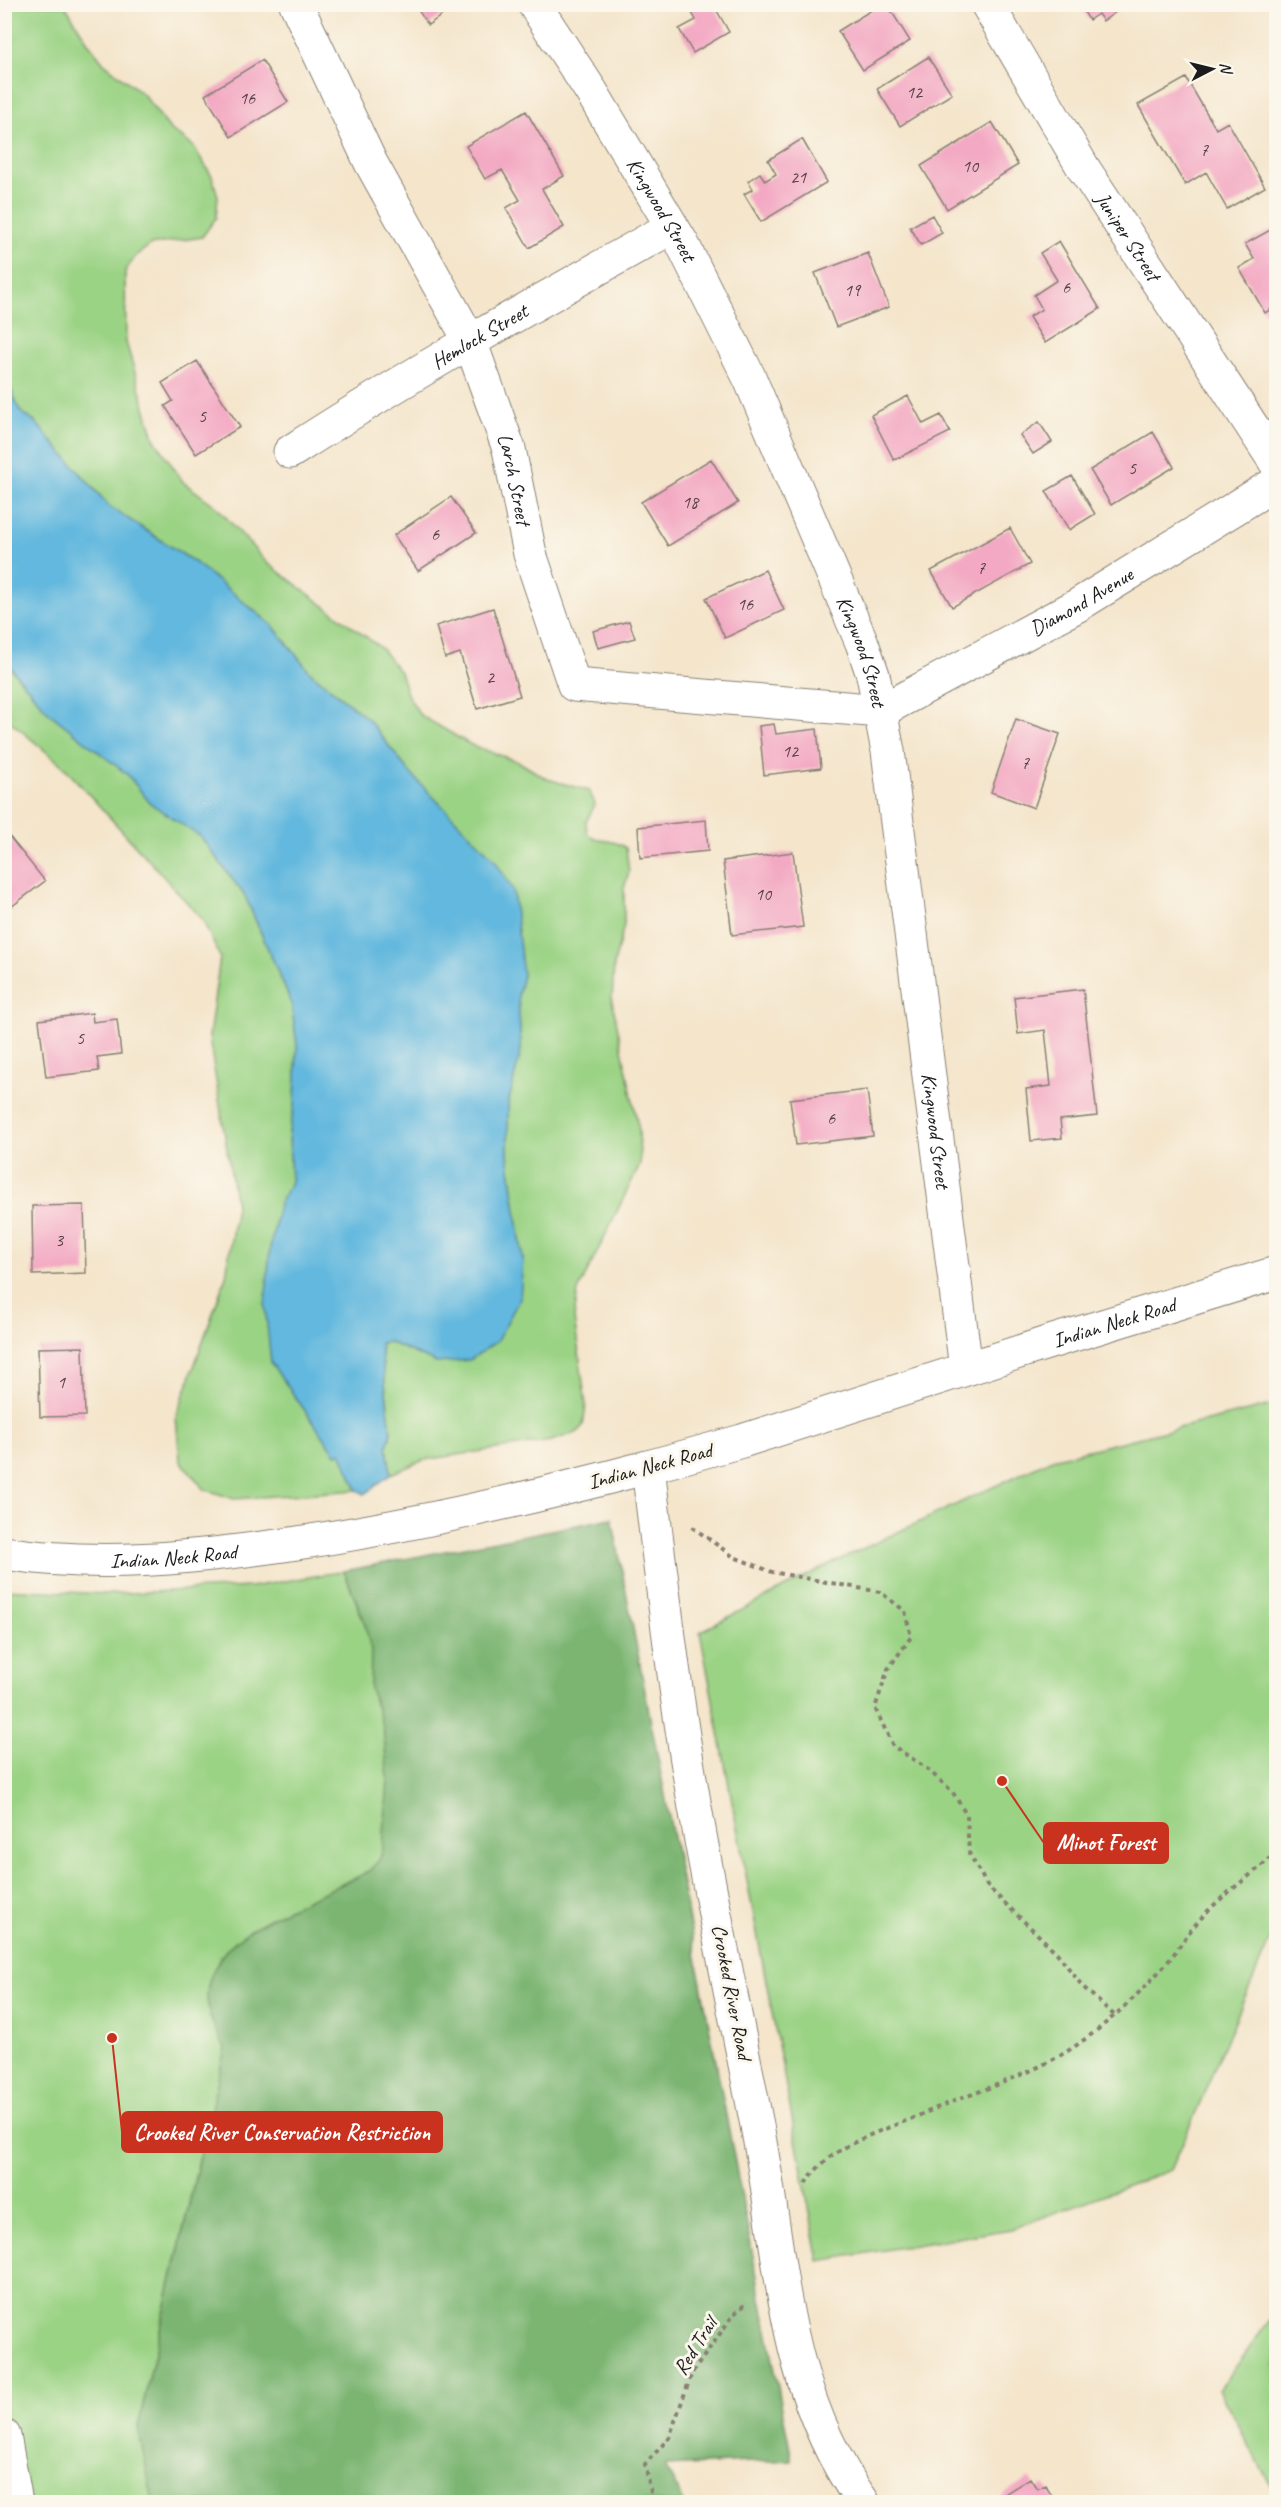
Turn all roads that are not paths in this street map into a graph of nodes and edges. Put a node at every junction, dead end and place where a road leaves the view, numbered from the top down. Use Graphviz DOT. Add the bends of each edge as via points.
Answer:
graph roads {
  1 [pos="296,4"];
  2 [pos="534,4"];
  3 [pos="987,4"];
  4 [pos="672,227"];
  5 [pos="470,341"];
  6 [pos="290,452"];
  7 [pos="1276,463"];
  8 [pos="1276,483"];
  9 [pos="881,711"];
  10 [pos="1276,1273"];
  11 [pos="966,1369"];
  12 [pos="649,1481"];
  13 [pos="4,1554"];
  14 [pos="4,2436"];
  15 [pos="16,2502"];
  16 [pos="863,2502"];
  1 -- 5 [label="street, Larch Street" via="371,163"];
  2 -- 4 [label="street, Kingwood Street"];
  3 -- 7 [label="street, Juniper Street" via="1084,168"];
  4 -- 5 [label="street, Hemlock Street"];
  4 -- 9 [label="street, Kingwood Street" via="777,441 862,643"];
  5 -- 6 [label="street, Hemlock Street"];
  5 -- 9 [label="street, Larch Street" via="509,449 530,554 574,685"];
  8 -- 9 [label="street, Diamond Avenue" via="1078,604"];
  9 -- 11 [label="street, Kingwood Street"];
  10 -- 11 [label="street, Indian Neck Road"];
  11 -- 12 [label="street, Indian Neck Road" via="742,1441"];
  12 -- 13 [label="street, Indian Neck Road" via="219,1554 103,1562"];
  12 -- 16 [label="street, Crooked River Road" via="685,1749 765,2169 790,2328 803,2384 820,2428"];
  14 -- 15 [label="street"];
}
